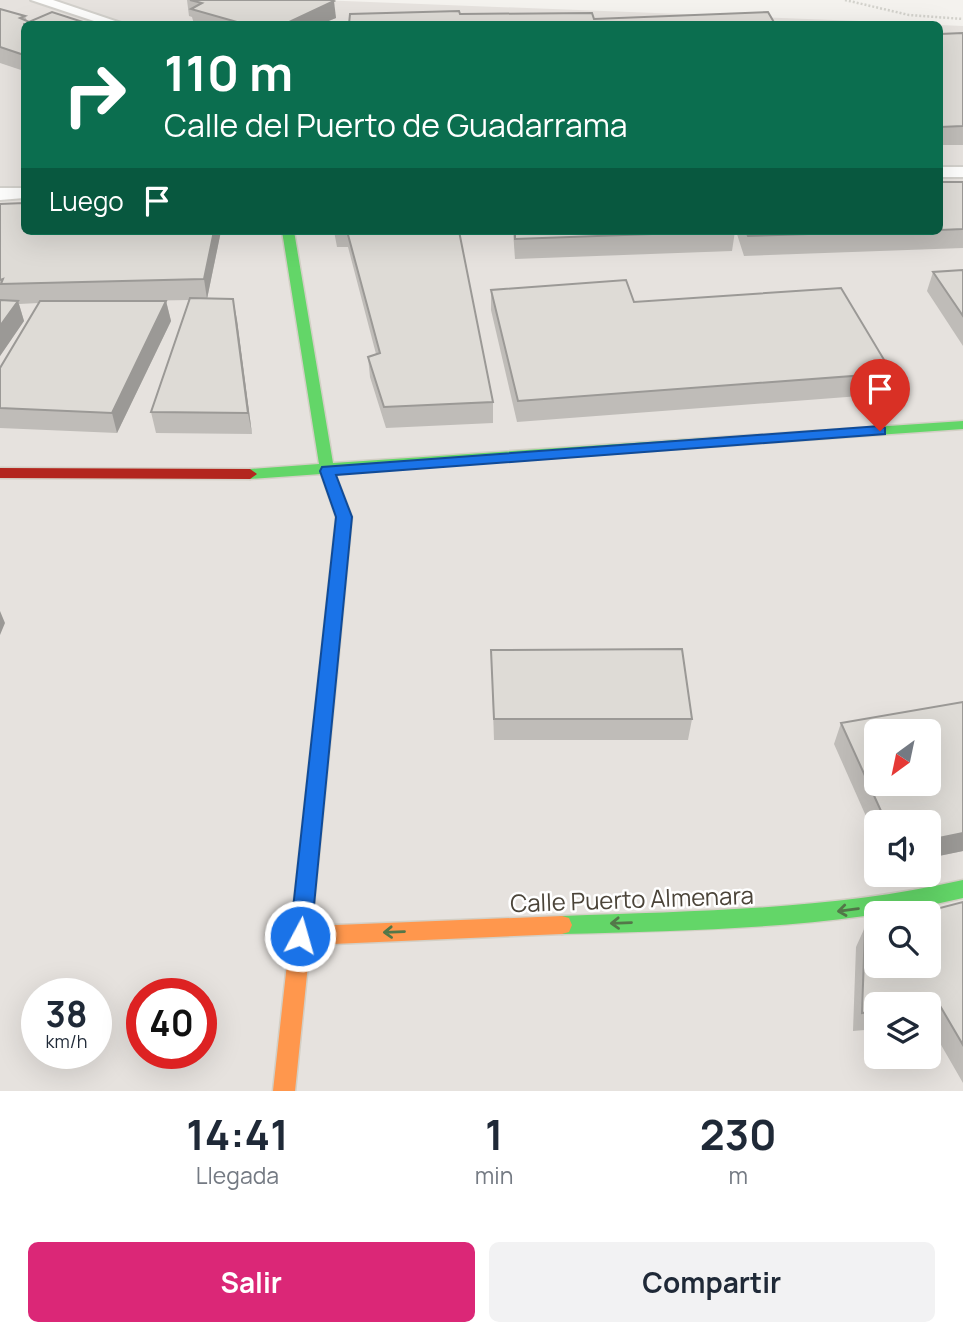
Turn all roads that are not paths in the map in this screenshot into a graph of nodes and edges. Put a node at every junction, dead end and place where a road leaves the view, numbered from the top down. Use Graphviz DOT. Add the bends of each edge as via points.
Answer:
graph roads {
  1 [pos="38,0"];
  2 [pos="107,21"];
  3 [pos="943,172"];
  4 [pos="963,172"];
  5 [pos="21,193"];
  6 [pos="0,194"];
  7 [pos="289,235"];
  8 [pos="963,425"];
  9 [pos="327,471"];
  10 [pos="0,473"];
  11 [pos="963,889"];
  12 [pos="300,936"];
  13 [pos="284,1091"];
  1 -- 2 [label="street"];
  3 -- 4 [label="street"];
  5 -- 6 [label="street"];
  7 -- 9 [label="street"];
  8 -- 9 [label="street"];
  9 -- 10 [label="street"];
  9 -- 12 [label="street" via="344,517"];
  11 -- 12 [label="street, Calle Puerto Almenara, one-way" via="911,903 794,916"];
  12 -- 13 [label="street"];
}
